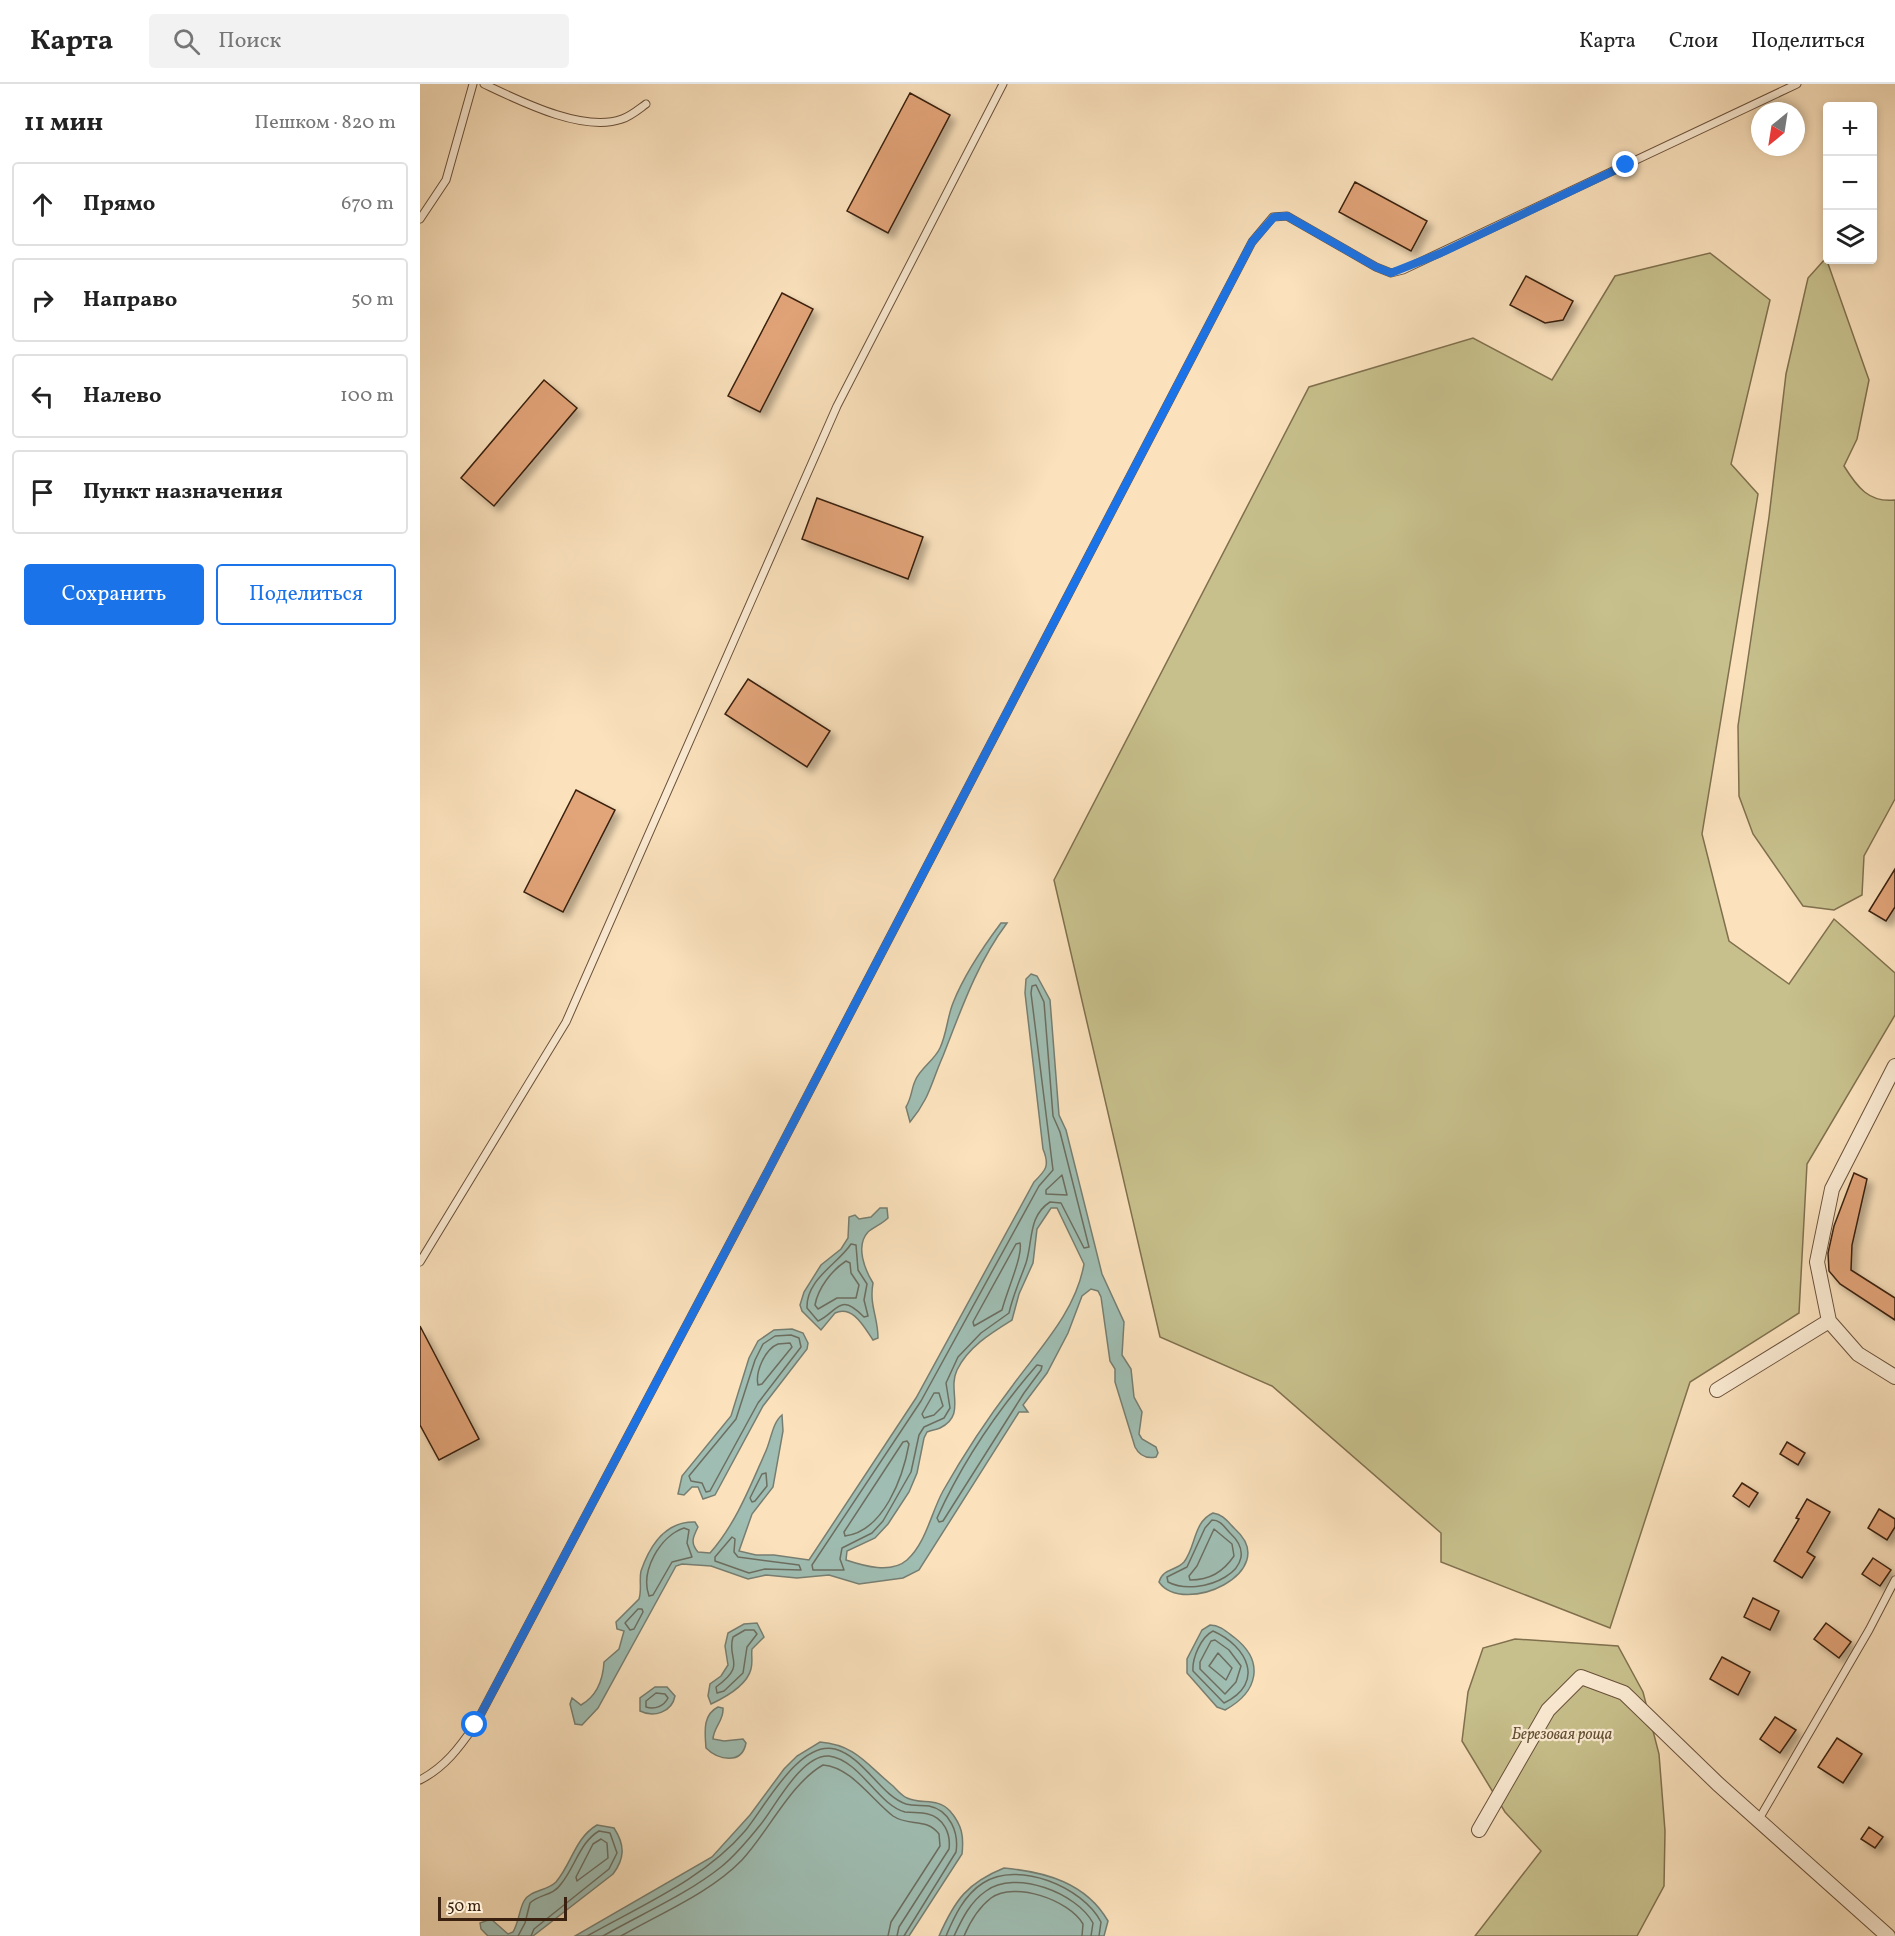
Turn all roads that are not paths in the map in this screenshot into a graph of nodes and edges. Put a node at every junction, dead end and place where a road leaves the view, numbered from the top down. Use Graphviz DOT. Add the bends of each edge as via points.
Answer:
graph roads {
  1 [pos="473,84"];
  2 [pos="484,84"];
  3 [pos="1004,84"];
  4 [pos="1797,84"];
  5 [pos="646,104"];
  6 [pos="420,219"];
  7 [pos="1895,1066"];
  8 [pos="420,1262"];
  9 [pos="1829,1321"];
  10 [pos="1895,1377"];
  11 [pos="1717,1390"];
  12 [pos="1895,1580"];
  13 [pos="420,1780"];
  14 [pos="1759,1819"];
  15 [pos="1479,1830"];
  16 [pos="1888,1936"];
  1 -- 6 [label="lane" via="446,180"];
  2 -- 5 [label="lane" via="580,122 622,120"];
  3 -- 8 [label="lane" via="837,406 566,1022"];
  4 -- 13 [label="lane" via="1403,270 1391,273 1376,267 1287,216 1274,217 1263,225 475,1725 452,1757"];
  7 -- 9 [label="street" via="1832,1189 1817,1262"];
  9 -- 10 [label="street" via="1858,1354"];
  9 -- 11 [label="street"];
  12 -- 14 [label="lane"];
  14 -- 15 [label="street" via="1624,1693 1581,1677 1548,1710"];
  14 -- 16 [label="street"];
}
